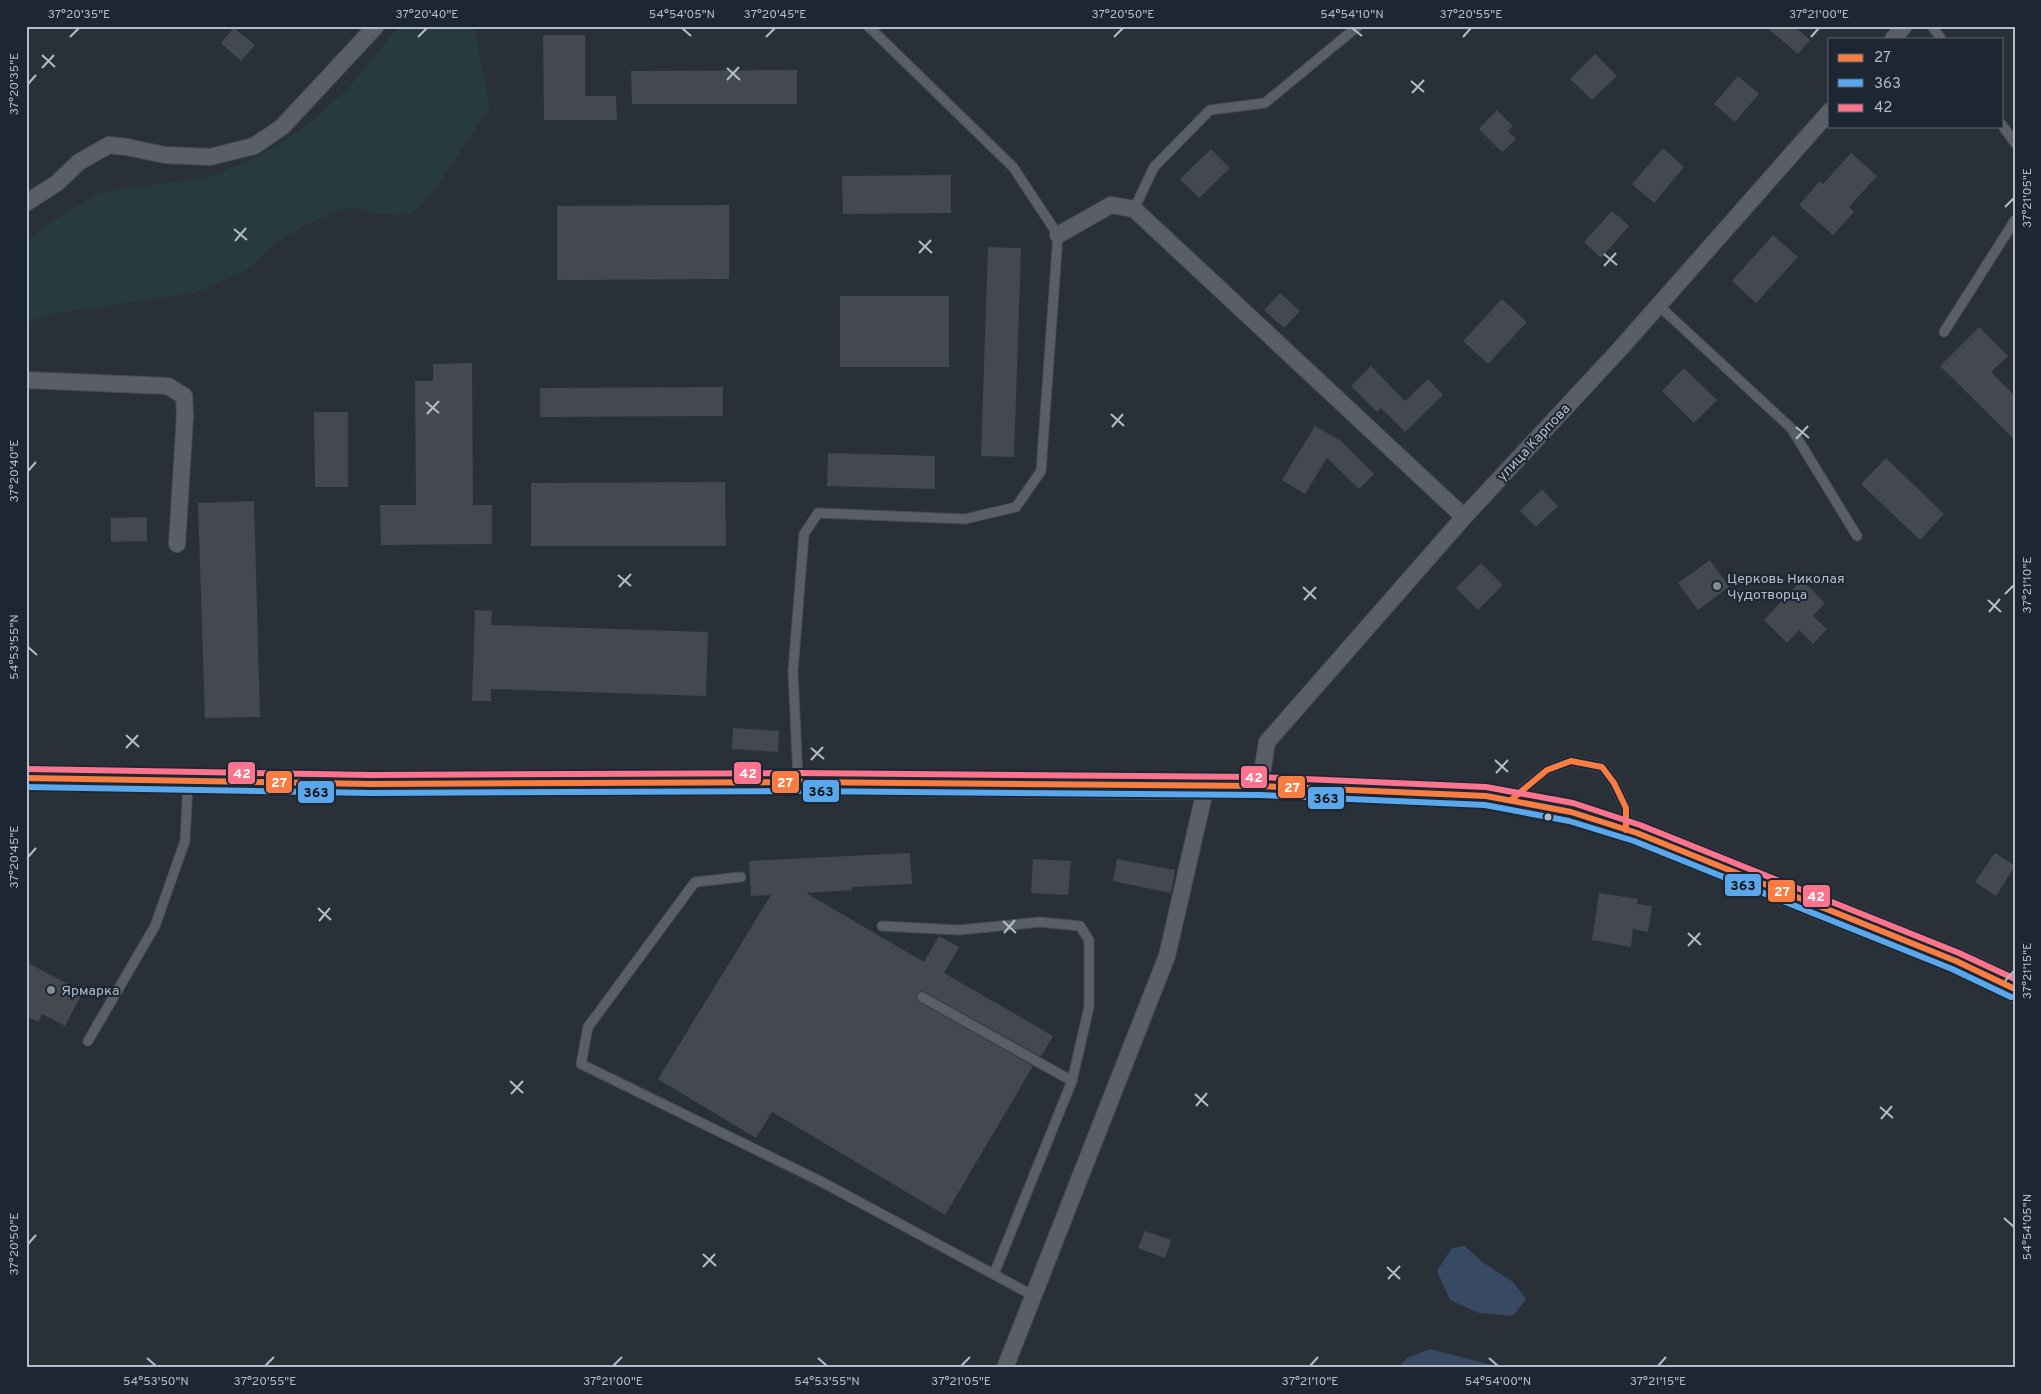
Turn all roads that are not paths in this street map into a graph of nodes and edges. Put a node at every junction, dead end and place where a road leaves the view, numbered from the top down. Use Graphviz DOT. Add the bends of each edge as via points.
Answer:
graph roads {
  1 [pos="376,26"];
  2 [pos="868,26"];
  3 [pos="1358,26"];
  4 [pos="1904,26"];
  5 [pos="1932,26"];
  6 [pos="1894,38"];
  7 [pos="1940,38"];
  8 [pos="1828,113"];
  9 [pos="2004,128"];
  10 [pos="2015,143"];
  11 [pos="26,203"];
  12 [pos="1134,210"];
  13 [pos="2015,220"];
  14 [pos="1058,235"];
  15 [pos="1658,305"];
  16 [pos="1944,332"];
  17 [pos="26,380"];
  18 [pos="1464,517"];
  19 [pos="1857,536"];
  20 [pos="178,544"];
  21 [pos="26,778"];
  22 [pos="189,781"];
  23 [pos="798,782"];
  24 [pos="1206,786"];
  25 [pos="1260,786"];
  26 [pos="1510,800"];
  27 [pos="1626,830"];
  28 [pos="741,877"];
  29 [pos="882,926"];
  30 [pos="2015,989"];
  31 [pos="922,997"];
  32 [pos="88,1041"];
  33 [pos="1072,1081"];
  34 [pos="994,1274"];
  35 [pos="1034,1296"];
  36 [pos="1006,1368"];
  1 -- 11 [label="street" via="282,126 254,146 210,157 165,155 109,145 79,162 57,183"];
  2 -- 14 [label="lane" via="1013,167"];
  3 -- 12 [label="lane" via="1265,103 1210,110 1154,167"];
  4 -- 6 [label="street"];
  5 -- 7 [label="lane"];
  8 -- 15 [label="street, улица Карпова"];
  9 -- 10 [label="lane"];
  12 -- 14 [label="street" via="1111,205"];
  12 -- 18 [label="street"];
  13 -- 16 [label="lane"];
  14 -- 23 [label="lane" via="1041,471 1016,507 965,518 818,512 804,534 793,671"];
  15 -- 18 [label="street, улица Карпова"];
  15 -- 19 [label="lane" via="1791,428"];
  17 -- 20 [label="street" via="168,386 184,396"];
  18 -- 25 [label="street, улица Карпова" via="1267,742"];
  21 -- 22 [label="main road"];
  22 -- 23 [label="main road" via="372,784"];
  22 -- 32 [label="lane" via="185,842 155,926"];
  23 -- 24 [label="main road"];
  24 -- 25 [label="main road"];
  24 -- 35 [label="street" via="1167,956"];
  25 -- 26 [label="main road" via="1486,796"];
  26 -- 27 [label="main road" via="1571,812"];
  26 -- 27 [label="lane" via="1547,770 1572,760 1602,767 1626,808"];
  27 -- 30 [label="main road" via="1947,958"];
  28 -- 34 [label="lane" via="695,882 588,1027 581,1064 822,1182"];
  29 -- 33 [label="lane" via="959,930 1040,922 1080,926 1089,940 1089,1007"];
  31 -- 33 [label="lane"];
  33 -- 34 [label="lane"];
  34 -- 35 [label="lane"];
  35 -- 36 [label="street"];
}
